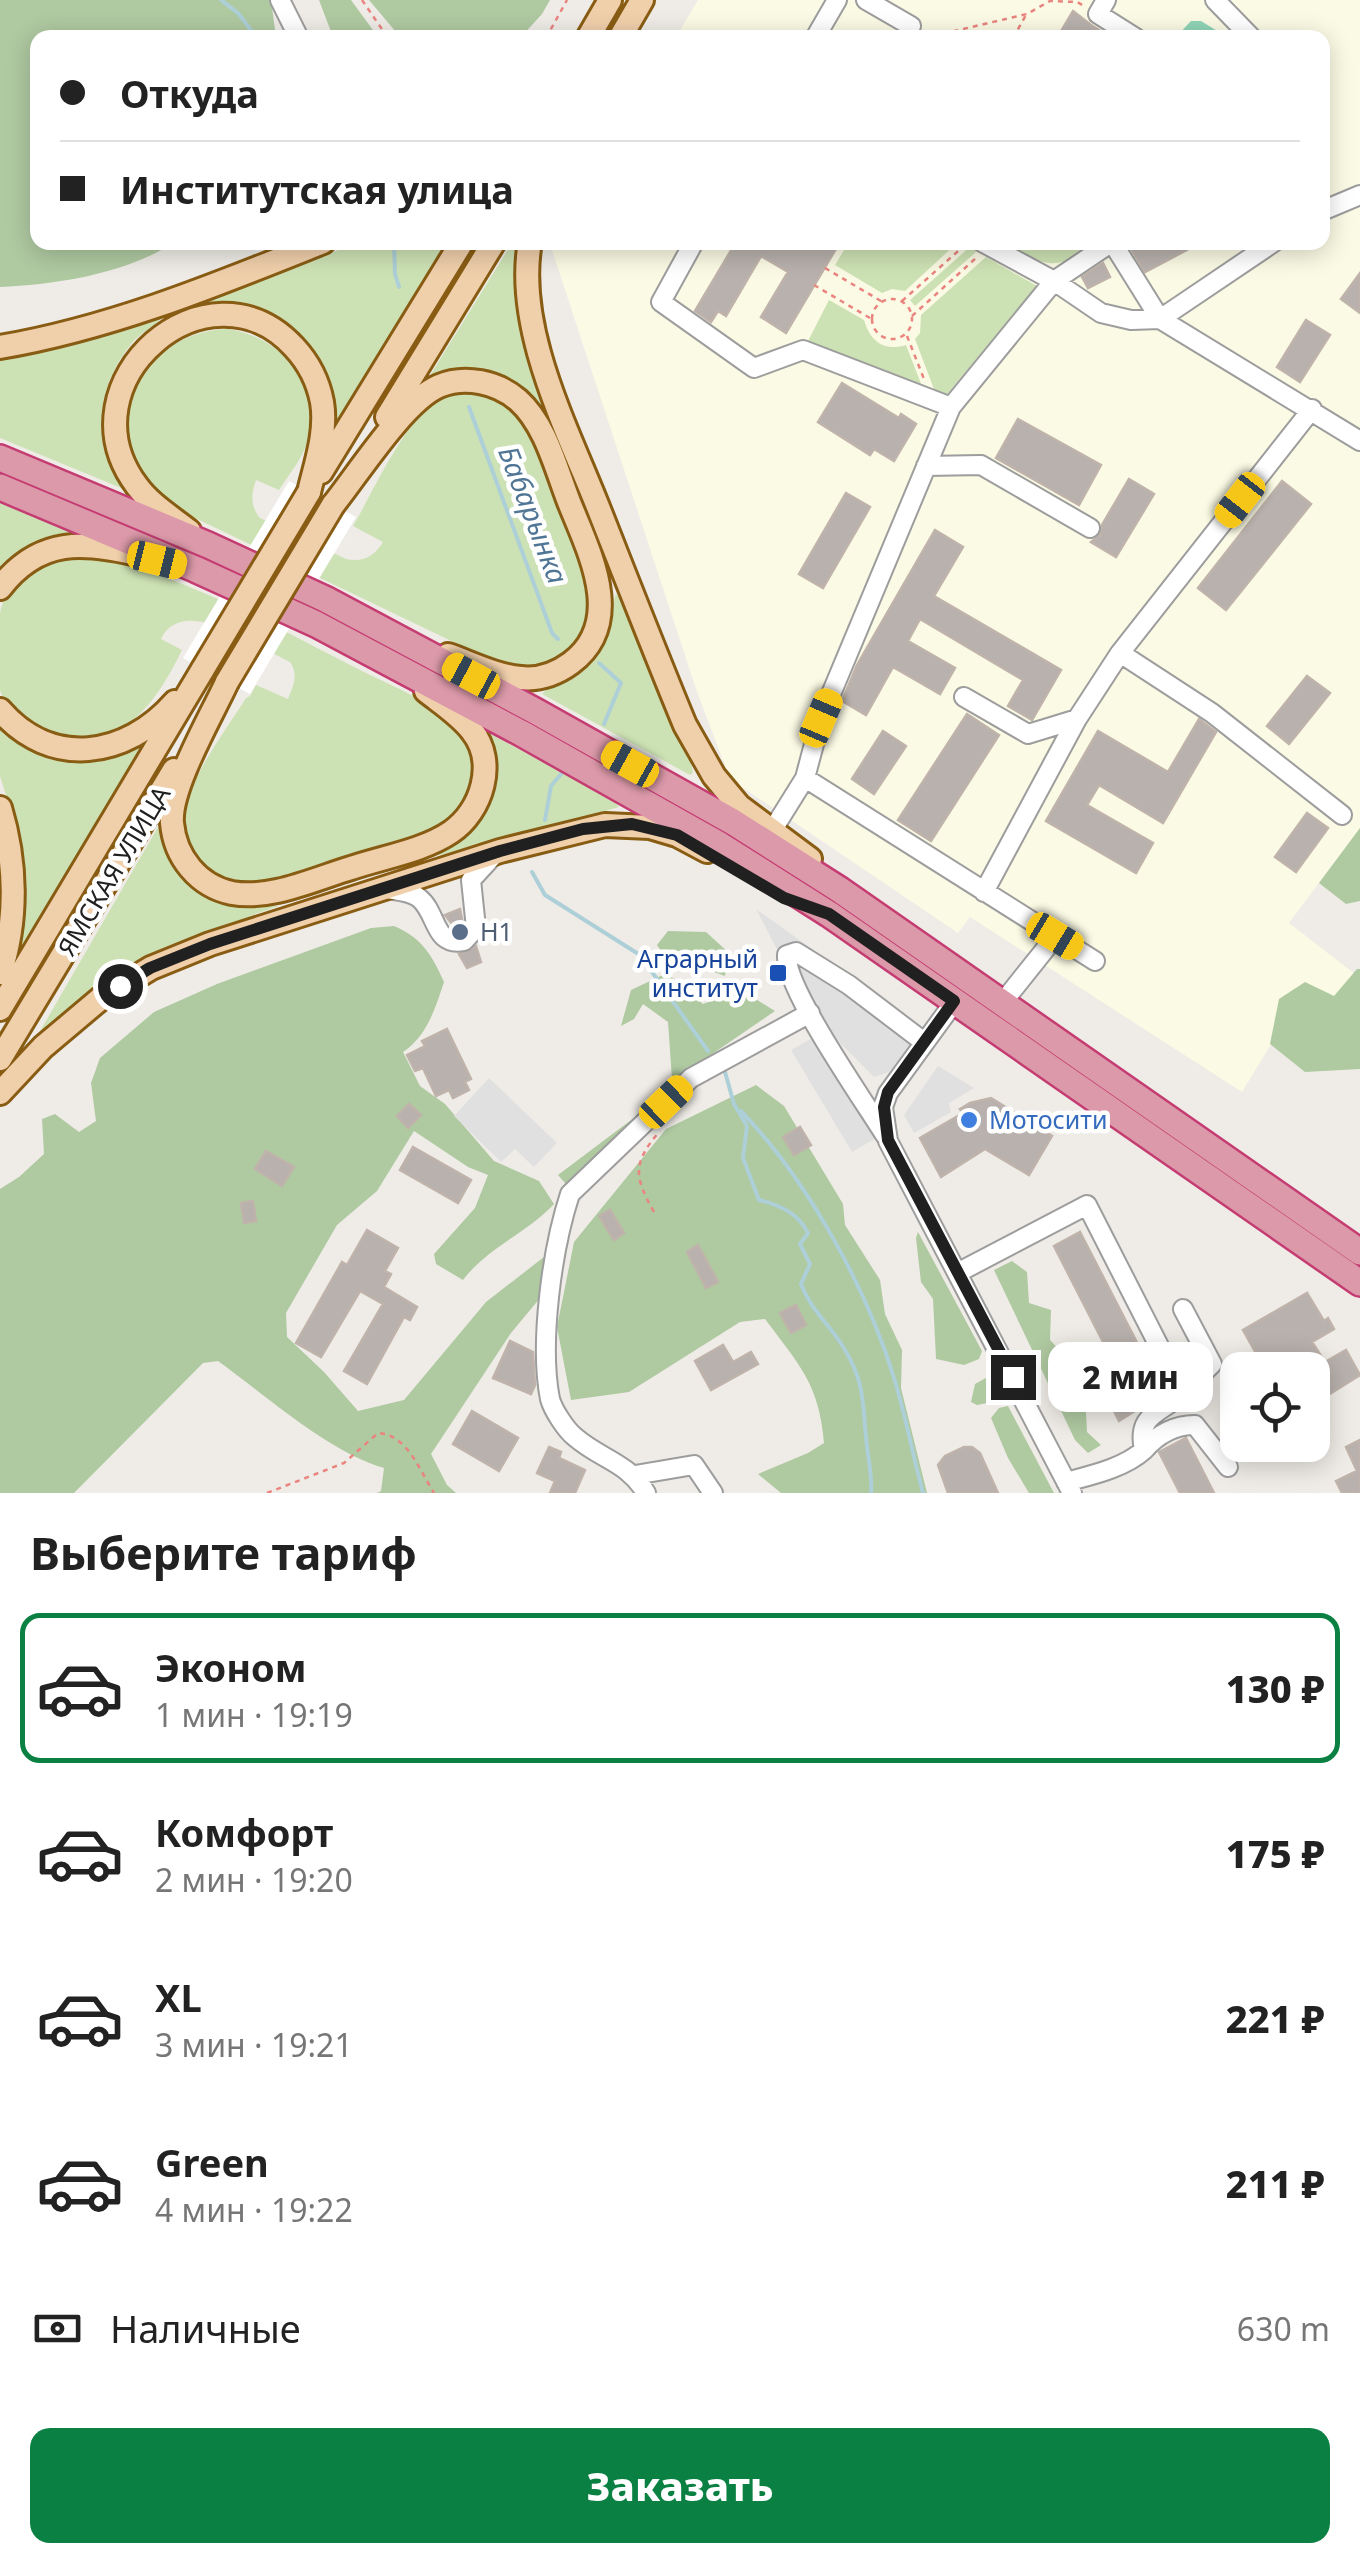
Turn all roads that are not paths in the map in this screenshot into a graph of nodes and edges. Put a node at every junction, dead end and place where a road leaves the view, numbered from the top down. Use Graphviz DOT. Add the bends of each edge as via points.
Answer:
graph roads {
  1 [pos="280,0"];
  2 [pos="599,0"];
  3 [pos="610,0"];
  4 [pos="642,0"];
  5 [pos="652,0"];
  6 [pos="838,0"];
  7 [pos="866,0"];
  8 [pos="1215,0"];
  9 [pos="1102,7"];
  10 [pos="911,26"];
  11 [pos="295,30"];
  12 [pos="581,30"];
  13 [pos="593,30"];
  14 [pos="625,30"];
  15 [pos="636,30"];
  16 [pos="819,30"];
  17 [pos="1127,30"];
  18 [pos="1244,30"];
  19 [pos="1360,194"];
  20 [pos="1330,207"];
  21 [pos="302,250"];
  22 [pos="457,250"];
  23 [pos="489,250"];
  24 [pos="529,250"];
  25 [pos="689,250"];
  26 [pos="996,250"];
  27 [pos="1100,250"];
  28 [pos="1117,250"];
  29 [pos="1262,250"];
  30 [pos="1054,281"];
  31 [pos="1160,319"];
  32 [pos="0,347"];
  33 [pos="942,404"];
  34 [pos="1312,409"];
  35 [pos="1360,441"];
  36 [pos="0,458"];
  37 [pos="926,466"];
  38 [pos="0,487"];
  39 [pos="309,492"];
  40 [pos="333,505"];
  41 [pos="1090,528"];
  42 [pos="208,545"];
  43 [pos="196,569"];
  44 [pos="0,588"];
  45 [pos="406,640"];
  46 [pos="1120,653"];
  47 [pos="392,664"];
  48 [pos="204,669"];
  49 [pos="228,682"];
  50 [pos="964,696"];
  51 [pos="0,710"];
  52 [pos="1078,719"];
  53 [pos="804,778"];
  54 [pos="0,808"];
  55 [pos="1342,815"];
  56 [pos="772,831"];
  57 [pos="500,851"];
  58 [pos="386,888"];
  59 [pos="840,890"];
  60 [pos="984,892"];
  61 [pos="829,914"];
  62 [pos="1055,936"];
  63 [pos="1095,961"];
  64 [pos="0,973"];
  65 [pos="954,1001"];
  66 [pos="1003,1002"];
  67 [pos="0,1009"];
  68 [pos="810,1013"];
  69 [pos="924,1042"];
  70 [pos="0,1060"];
  71 [pos="0,1093"];
  72 [pos="888,1140"];
  73 [pos="1360,1252"];
  74 [pos="960,1272"];
  75 [pos="1360,1283"];
  76 [pos="1184,1309"];
  77 [pos="1184,1393"];
  78 [pos="1144,1450"];
  79 [pos="1228,1467"];
  80 [pos="636,1475"];
  81 [pos="1069,1487"];
  82 [pos="646,1493"];
  83 [pos="713,1493"];
  1 -- 11 [label="street"];
  2 -- 12 [label="main road"];
  3 -- 13 [label="main road"];
  4 -- 14 [label="main road"];
  5 -- 15 [label="main road"];
  6 -- 16 [label="street"];
  7 -- 10 [label="street"];
  8 -- 18 [label="street"];
  9 -- 17 [label="street"];
  19 -- 20 [label="street"];
  21 -- 32 [label="main road" via="125,316"];
  22 -- 39 [label="main road"];
  23 -- 40 [label="main road"];
  24 -- 56 [label="main road" via="527,283 549,380 667,682 714,776"];
  25 -- 33 [label="street" via="660,302 754,368 804,350"];
  26 -- 30 [label="street"];
  27 -- 30 [label="street"];
  28 -- 31 [label="street"];
  29 -- 31 [label="street"];
  30 -- 31 [label="street" via="1101,313"];
  30 -- 33 [label="street"];
  31 -- 34 [label="street"];
  33 -- 37 [label="street"];
  34 -- 35 [label="street"];
  34 -- 46 [label="street"];
  36 -- 42 [label="highway"];
  37 -- 41 [label="street" via="980,465"];
  37 -- 53 [label="street" via="821,718"];
  38 -- 43 [label="highway"];
  39 -- 42 [label="main road" via="323,414 318,386 297,350 248,319 205,318 171,329 129,372 115,430 137,486"];
  39 -- 48 [label="main road, bridge"];
  40 -- 45 [label="main road" via="411,406 437,387 490,385 518,400 536,424 592,561 600,600 591,641 564,668 530,678"];
  40 -- 49 [label="main road, bridge"];
  42 -- 45 [label="highway"];
  43 -- 44 [label="main road" via="78,545 39,554"];
  43 -- 47 [label="highway"];
  45 -- 59 [label="highway"];
  46 -- 52 [label="street"];
  46 -- 55 [label="street"];
  47 -- 49 [label="main road" via="478,740 484,783 472,810 435,840 257,894 220,889 198,876 177,845 172,819 176,792"];
  47 -- 61 [label="highway" via="663,812"];
  48 -- 51 [label="main road" via="144,729 92,750 35,740"];
  48 -- 67 [label="main road"];
  49 -- 70 [label="main road, ЯМСКАЯ УЛИЦА"];
  50 -- 52 [label="street" via="1028,734"];
  52 -- 60 [label="street"];
  53 -- 56 [label="street"];
  53 -- 60 [label="street"];
  54 -- 64 [label="main road" via="12,881"];
  56 -- 59 [label="main road" via="805,853"];
  57 -- 58 [label="main road"];
  57 -- 58 [label="street" via="471,880 476,928 464,941 442,938 416,896"];
  57 -- 61 [label="main road" via="605,825 650,827 700,847 784,898"];
  58 -- 71 [label="main road" via="210,944 135,976 59,1032"];
  59 -- 66 [label="highway"];
  60 -- 62 [label="street"];
  61 -- 65 [label="highway"];
  62 -- 63 [label="street"];
  62 -- 66 [label="street"];
  65 -- 69 [label="street"];
  65 -- 75 [label="highway"];
  66 -- 73 [label="highway"];
  68 -- 69 [label="street" via="786,955 796,952 849,985"];
  68 -- 72 [label="street"];
  68 -- 80 [label="street" via="691,1078 570,1194 546,1322 550,1402 573,1436"];
  69 -- 72 [label="street" via="888,1092"];
  72 -- 74 [label="street"];
  74 -- 77 [label="street" via="1086,1205"];
  74 -- 81 [label="street"];
  76 -- 77 [label="street" via="1212,1364"];
  77 -- 78 [label="street" via="1142,1425"];
  78 -- 79 [label="street" via="1155,1437 1195,1426"];
  78 -- 81 [label="street"];
  80 -- 82 [label="street"];
  80 -- 83 [label="street" via="694,1465"];
}
